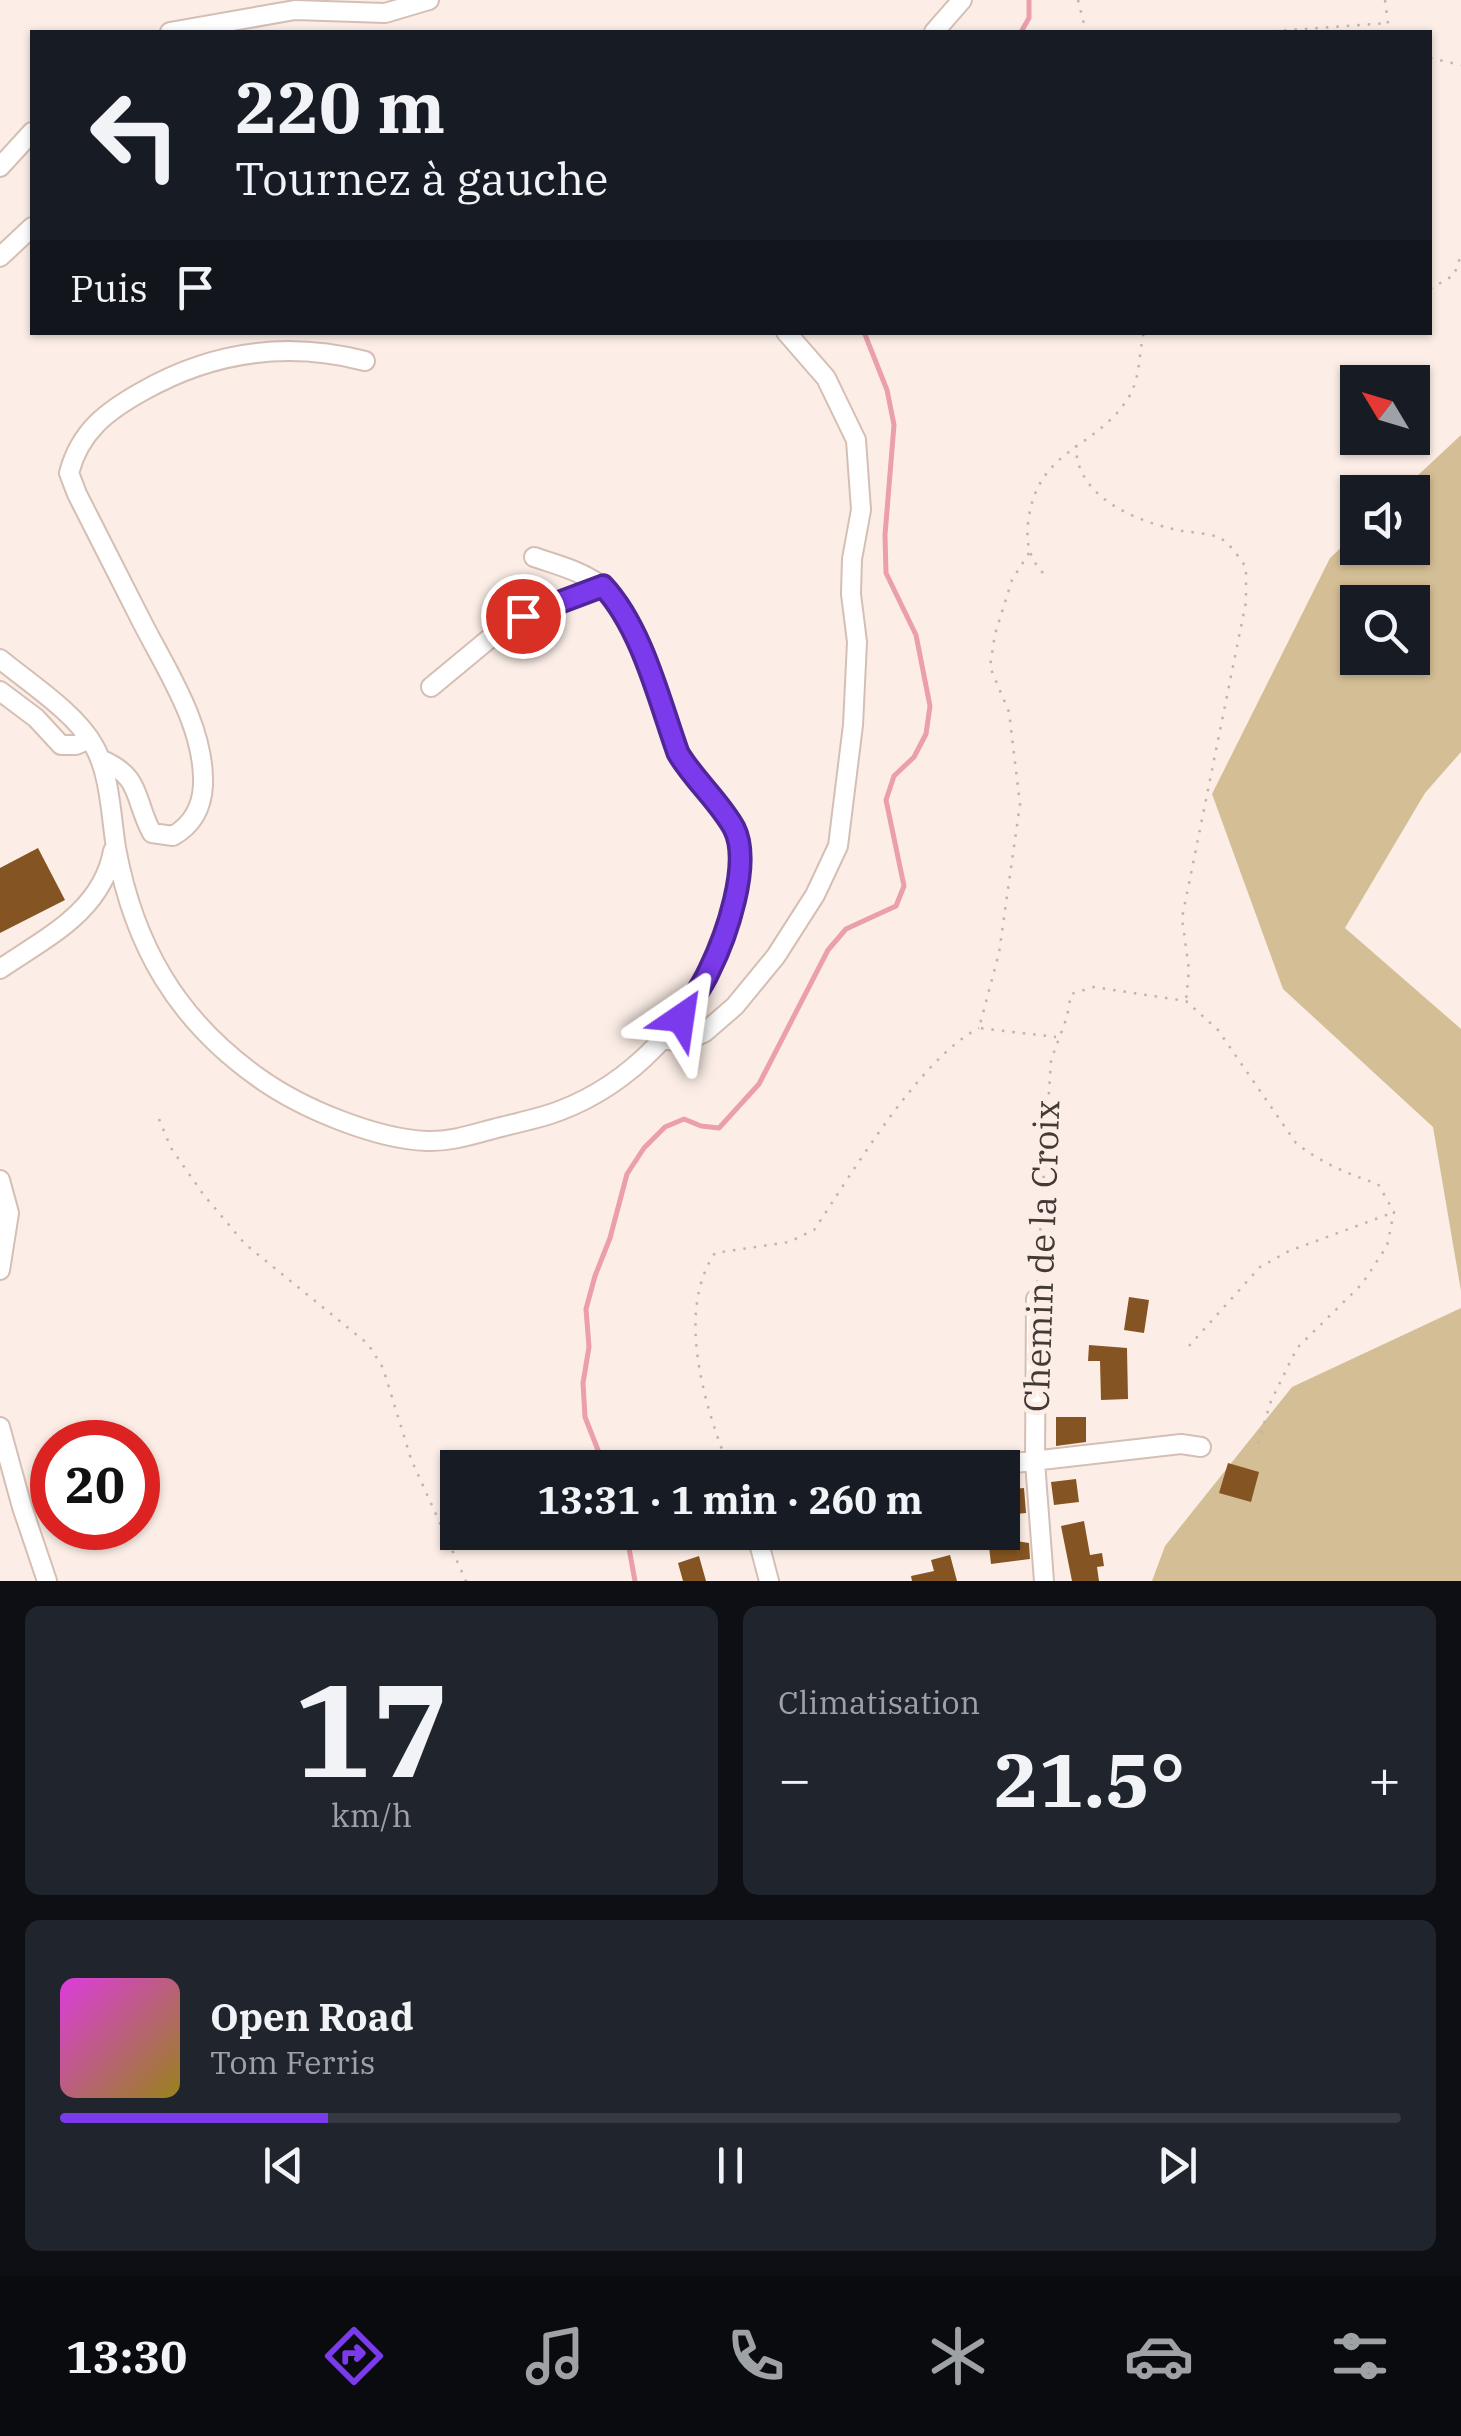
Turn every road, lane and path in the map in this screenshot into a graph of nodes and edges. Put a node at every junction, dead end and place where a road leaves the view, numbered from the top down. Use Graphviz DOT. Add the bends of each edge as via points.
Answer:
graph roads {
  1 [pos="430,0"];
  2 [pos="962,0"];
  3 [pos="1078,0"];
  4 [pos="1385,0"];
  5 [pos="1387,23"];
  6 [pos="181,30"];
  7 [pos="936,30"];
  8 [pos="1086,30"];
  9 [pos="1291,30"];
  10 [pos="1389,30"];
  11 [pos="1432,58"];
  12 [pos="1461,65"];
  13 [pos="30,134"];
  14 [pos="0,167"];
  15 [pos="30,228"];
  16 [pos="1461,255"];
  17 [pos="0,257"];
  18 [pos="1432,287"];
  19 [pos="789,335"];
  20 [pos="1144,335"];
  21 [pos="364,361"];
  22 [pos="1076,445"];
  23 [pos="1029,553"];
  24 [pos="534,557"];
  25 [pos="1043,573"];
  26 [pos="603,586"];
  27 [pos="0,659"];
  28 [pos="431,687"];
  29 [pos="0,691"];
  30 [pos="90,739"];
  31 [pos="100,759"];
  32 [pos="115,840"];
  33 [pos="0,968"];
  34 [pos="1186,1001"];
  35 [pos="979,1028"];
  36 [pos="1058,1038"];
  37 [pos="662,1039"];
  38 [pos="159,1119"];
  39 [pos="0,1180"];
  40 [pos="1394,1212"];
  41 [pos="0,1270"];
  42 [pos="1036,1299"];
  43 [pos="1190,1346"];
  44 [pos="0,1427"];
  45 [pos="1201,1447"];
  46 [pos="723,1450"];
  47 [pos="1256,1450"];
  48 [pos="1035,1462"];
  49 [pos="1020,1463"];
  50 [pos="761,1550"];
  51 [pos="47,1581"];
  52 [pos="466,1581"];
  53 [pos="769,1581"];
  54 [pos="1044,1581"];
  1 -- 6 [label="street" via="385,12 295,10"];
  2 -- 7 [label="street"];
  3 -- 8 [label="path"];
  4 -- 5 [label="path"];
  5 -- 9 [label="path"];
  5 -- 10 [label="path"];
  11 -- 12 [label="path"];
  13 -- 14 [label="street"];
  15 -- 17 [label="street"];
  16 -- 18 [label="path" via="1454,275"];
  19 -- 37 [label="street" via="826,378 856,440 856,675 838,846 816,895 735,1006 684,1042"];
  20 -- 22 [label="path" via="1140,370 1127,399"];
  21 -- 31 [label="street" via="294,350 222,358 164,379 117,406 84,436 69,473 184,703 201,758 195,816 173,836 152,833 129,775"];
  22 -- 23 [label="path" via="1050,467 1036,493"];
  22 -- 34 [label="path" via="1084,480 1106,502 1144,521 1219,538 1246,567 1246,602 1182,918"];
  23 -- 25 [label="path"];
  23 -- 35 [label="path" via="1012,580 990,668 1009,712 1020,804 999,953"];
  24 -- 26 [label="street"];
  26 -- 28 [label="street" via="523,616"];
  26 -- 37 [label="street" via="635,636 683,762 739,844 730,916 710,971"];
  27 -- 30 [label="street"];
  29 -- 30 [label="street" via="60,745"];
  30 -- 31 [label="street"];
  31 -- 32 [label="street"];
  32 -- 33 [label="street" via="110,868 88,906"];
  32 -- 37 [label="street" via="132,917 187,1016 262,1080 353,1124 405,1139 452,1140 558,1112 606,1090"];
  34 -- 36 [label="path, Chemin de la Croix" via="1094,987 1071,994"];
  34 -- 40 [label="path" via="1218,1030 1296,1144 1378,1184"];
  35 -- 36 [label="path"];
  35 -- 46 [label="path" via="956,1040 927,1070 814,1230 789,1242 715,1253 704,1270 696,1319 699,1368"];
  36 -- 42 [label="path, Chemin de la Croix" via="1051,1060"];
  38 -- 52 [label="path" via="202,1194 245,1244 368,1344"];
  39 -- 41 [label="street" via="8,1213"];
  40 -- 43 [label="path" via="1260,1267"];
  40 -- 47 [label="path" via="1387,1246 1362,1284 1297,1348"];
  42 -- 48 [label="street, Chemin de la Croix"];
  44 -- 51 [label="street"];
  45 -- 48 [label="street"];
  48 -- 49 [label="street"];
  48 -- 54 [label="street, Chemin de la Croix"];
  50 -- 53 [label="street"];
}
